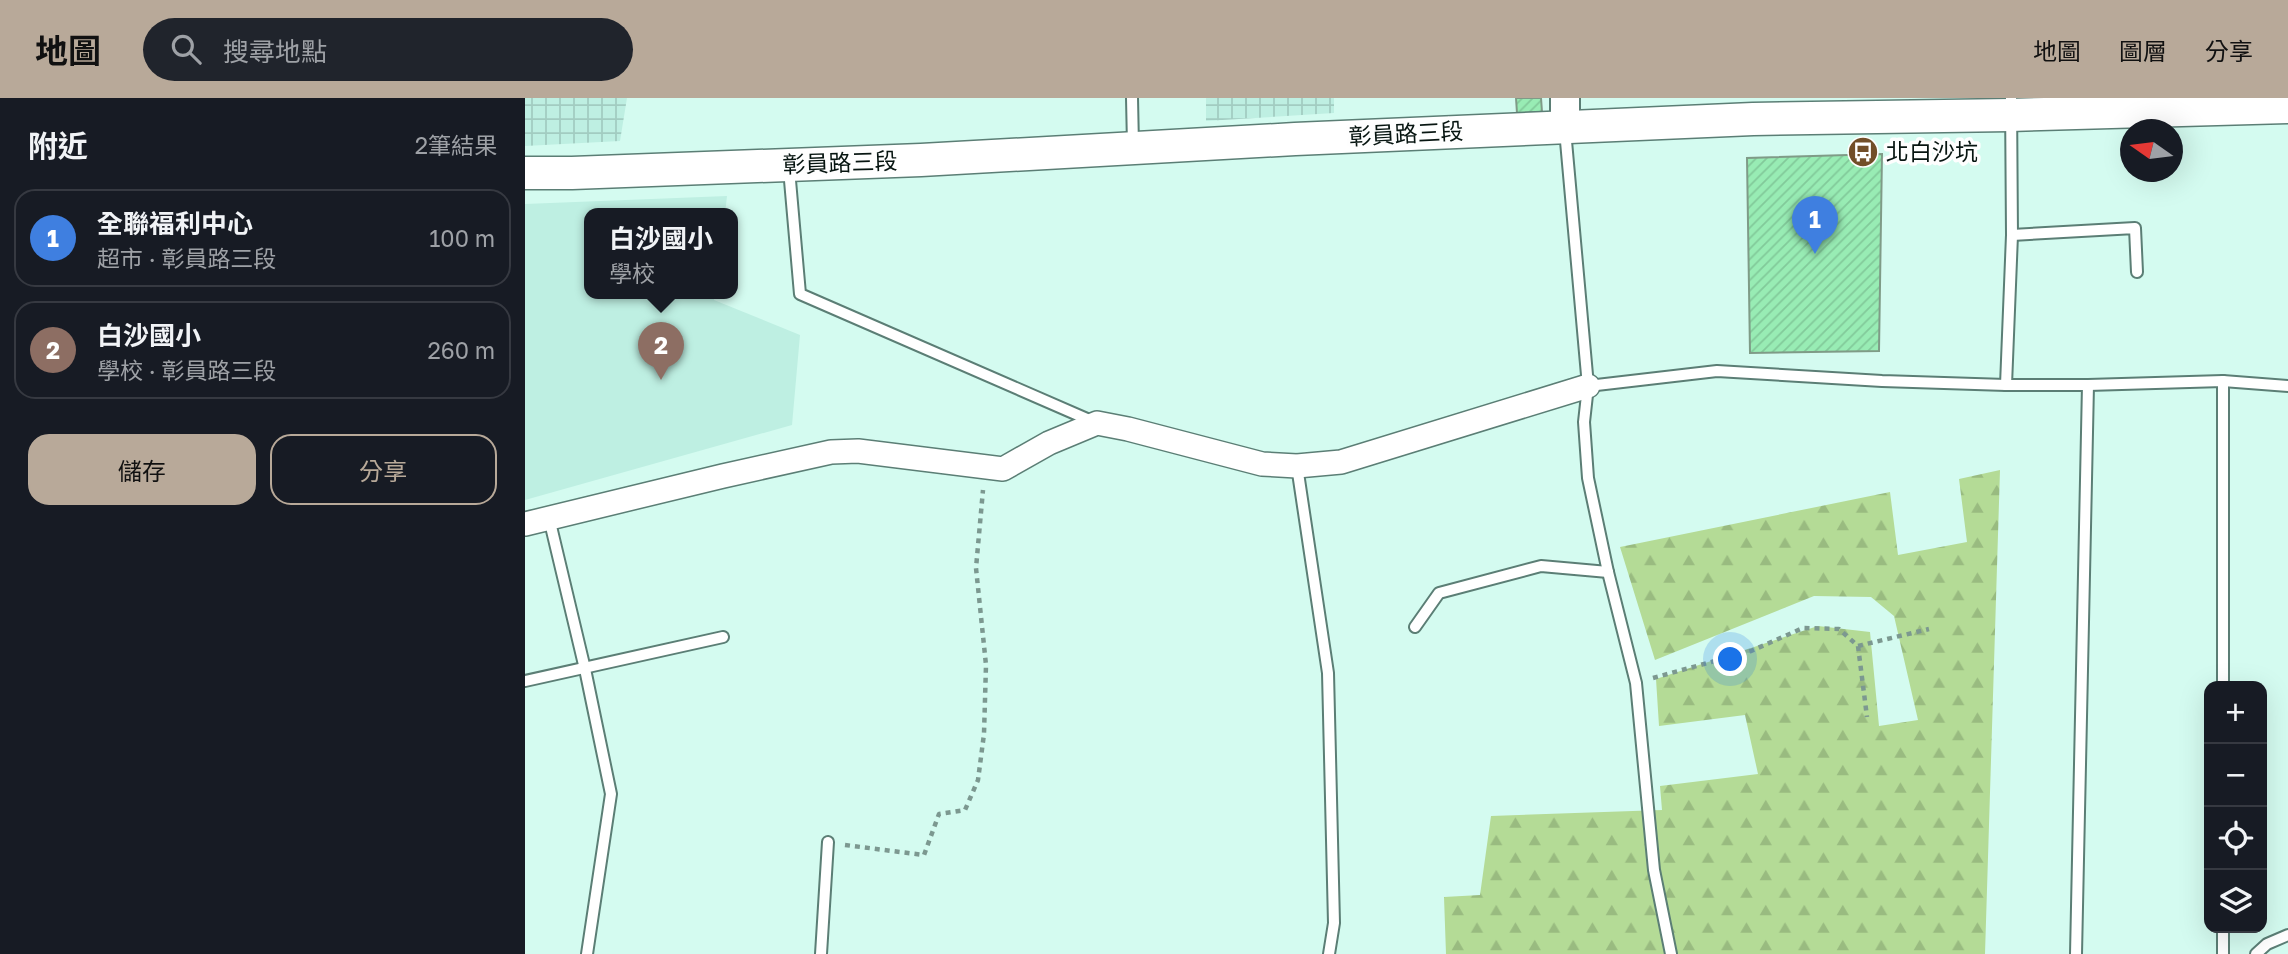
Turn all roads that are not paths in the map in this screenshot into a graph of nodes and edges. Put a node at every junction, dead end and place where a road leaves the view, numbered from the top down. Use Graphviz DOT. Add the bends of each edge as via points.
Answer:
graph roads {
  1 [pos="1132,98"];
  2 [pos="2011,106"];
  3 [pos="2288,107"];
  4 [pos="1565,113"];
  5 [pos="1133,148"];
  6 [pos="789,164"];
  7 [pos="525,173"];
  8 [pos="2012,235"];
  9 [pos="2137,272"];
  10 [pos="2223,382"];
  11 [pos="2006,385"];
  12 [pos="1588,386"];
  13 [pos="2088,386"];
  14 [pos="2288,386"];
  15 [pos="1097,423"];
  16 [pos="1297,466"];
  17 [pos="549,518"];
  18 [pos="525,524"];
  19 [pos="1608,572"];
  20 [pos="1415,627"];
  21 [pos="723,637"];
  22 [pos="585,669"];
  23 [pos="525,681"];
  24 [pos="2223,681"];
  25 [pos="828,842"];
  26 [pos="2223,933"];
  27 [pos="2288,935"];
  28 [pos="587,954"];
  29 [pos="821,954"];
  30 [pos="1329,954"];
  31 [pos="1671,954"];
  32 [pos="2076,954"];
  33 [pos="2224,954"];
  34 [pos="2256,954"];
  1 -- 5 [label="lane"];
  2 -- 3 [label="main road, 彰員路三段"];
  2 -- 4 [label="main road, 彰員路三段" via="1753,119"];
  2 -- 8 [label="lane"];
  4 -- 5 [label="main road, 彰員路三段"];
  4 -- 12 [label="lane"];
  5 -- 6 [label="main road, 彰員路三段"];
  6 -- 7 [label="main road, 彰員路三段"];
  6 -- 15 [label="lane" via="800,294"];
  8 -- 9 [label="lane" via="2135,228"];
  8 -- 11 [label="lane"];
  10 -- 13 [label="lane"];
  10 -- 14 [label="lane"];
  10 -- 24 [label="lane"];
  11 -- 12 [label="lane" via="1717,371"];
  11 -- 13 [label="lane"];
  12 -- 16 [label="street" via="1341,462"];
  12 -- 19 [label="lane" via="1584,422 1588,478"];
  13 -- 32 [label="lane"];
  15 -- 16 [label="street" via="1262,464"];
  15 -- 17 [label="street" via="1003,469 858,451 831,452"];
  16 -- 30 [label="lane" via="1328,674 1334,923"];
  17 -- 18 [label="street"];
  17 -- 22 [label="lane"];
  19 -- 20 [label="lane" via="1541,566 1439,593"];
  19 -- 31 [label="lane" via="1636,683 1654,870"];
  21 -- 22 [label="lane"];
  22 -- 23 [label="lane"];
  22 -- 28 [label="lane" via="611,794"];
  25 -- 29 [label="lane"];
  26 -- 33 [label="lane"];
  27 -- 34 [label="lane"];
}
